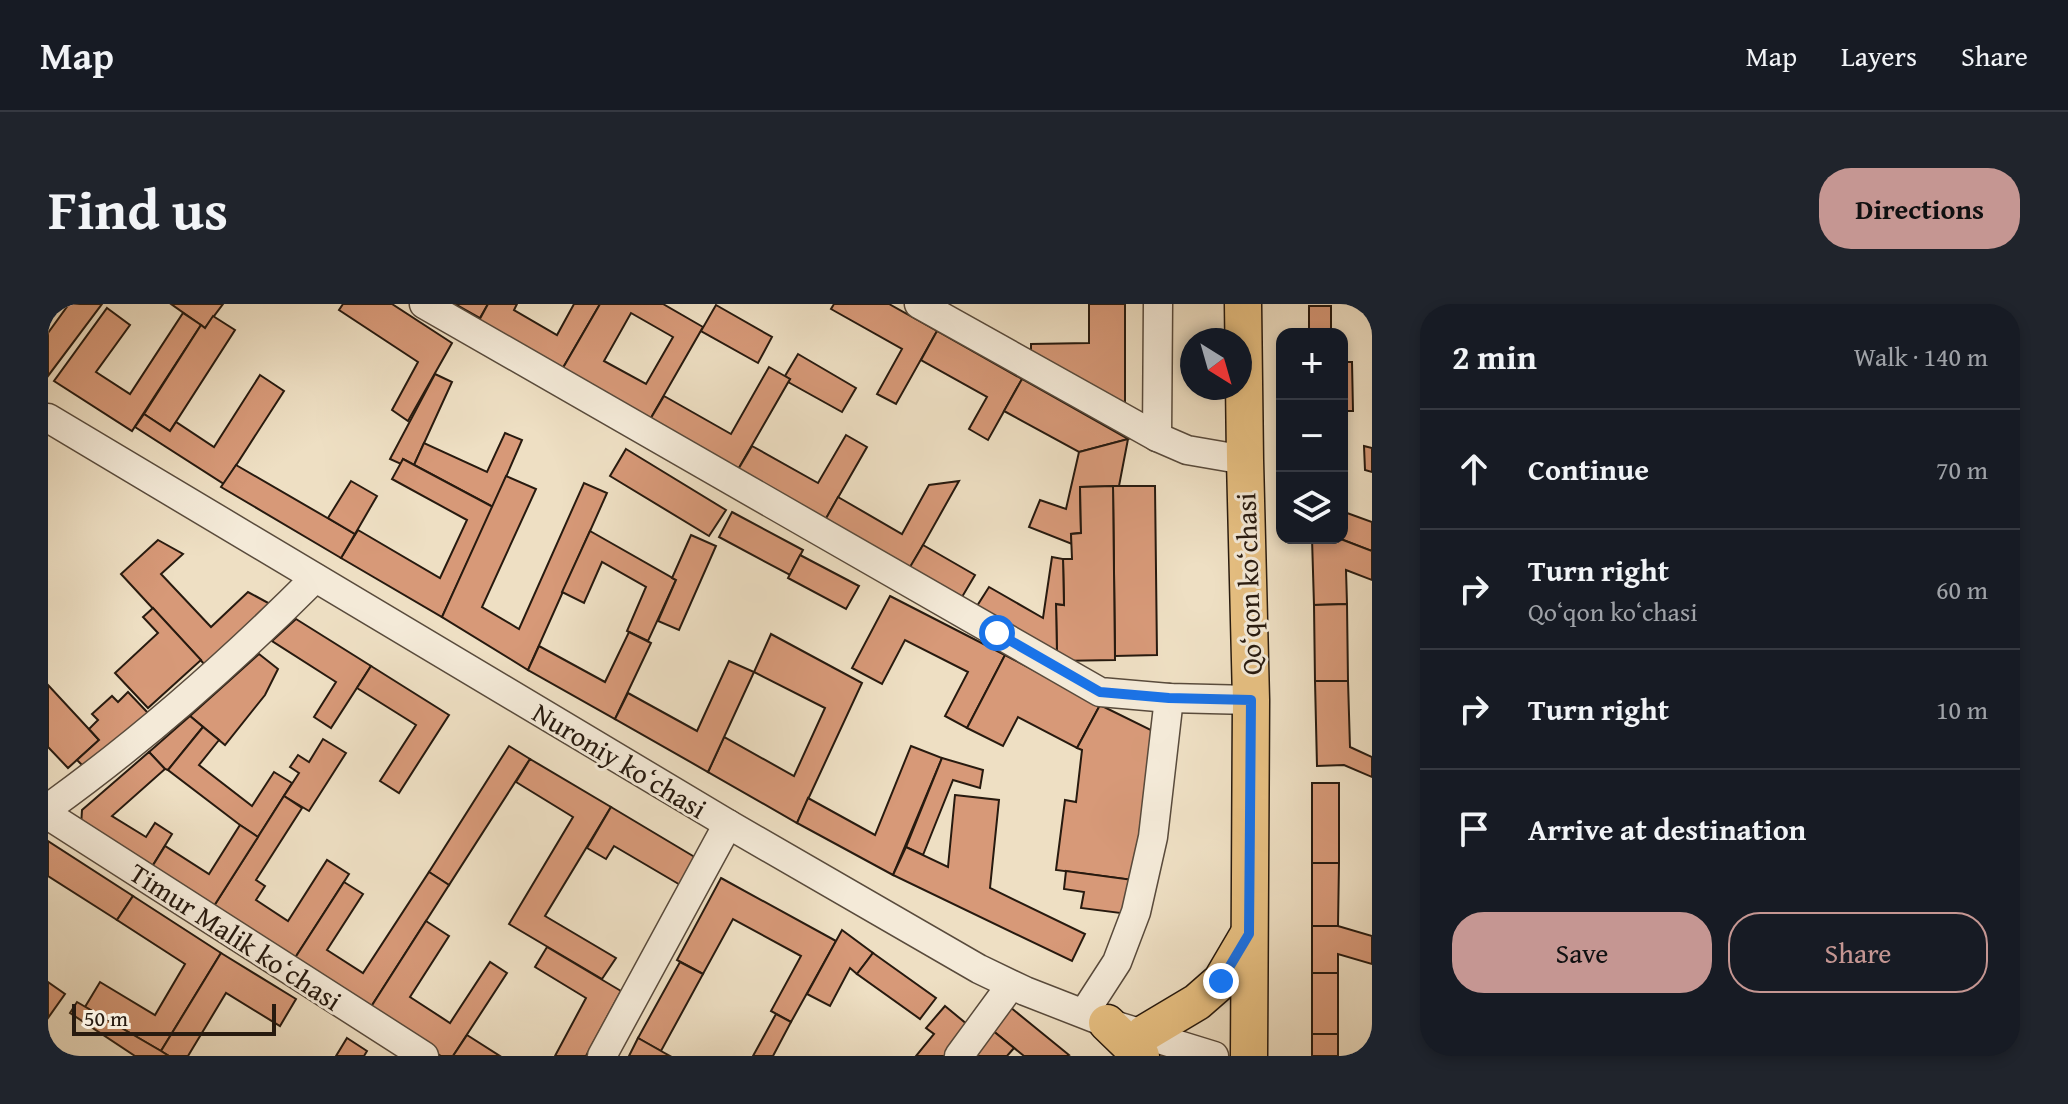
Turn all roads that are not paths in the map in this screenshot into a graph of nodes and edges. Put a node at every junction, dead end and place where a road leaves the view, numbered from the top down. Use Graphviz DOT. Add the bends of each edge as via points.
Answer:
graph roads {
  1 [pos="424,304"];
  2 [pos="919,304"];
  3 [pos="1158,304"];
  4 [pos="1243,304"];
  5 [pos="48,418"];
  6 [pos="1157,437"];
  7 [pos="1245,460"];
  8 [pos="315,578"];
  9 [pos="1169,698"];
  10 [pos="1251,700"];
  11 [pos="48,808"];
  12 [pos="48,815"];
  13 [pos="728,824"];
  14 [pos="1249,934"];
  15 [pos="1011,985"];
  16 [pos="1096,1018"];
  17 [pos="1143,1045"];
  18 [pos="424,1056"];
  19 [pos="602,1056"];
  20 [pos="959,1056"];
  21 [pos="1214,1056"];
  22 [pos="1249,1056"];
  1 -- 9 [label="street" via="1100,692"];
  2 -- 6 [label="street"];
  3 -- 6 [label="street"];
  4 -- 7 [label="main road, Qoʻqon koʻchasi"];
  5 -- 8 [label="street, Nuroniy koʻchasi"];
  6 -- 7 [label="street" via="1187,450"];
  7 -- 10 [label="main road, Qoʻqon koʻchasi"];
  8 -- 11 [label="street" via="165,716"];
  8 -- 13 [label="street, Nuroniy koʻchasi"];
  9 -- 10 [label="street"];
  9 -- 16 [label="street" via="1153,837 1136,912"];
  10 -- 14 [label="main road, Qoʻqon koʻchasi"];
  12 -- 18 [label="street, Timur Malik koʻchasi"];
  13 -- 15 [label="street, Nuroniy koʻchasi"];
  13 -- 19 [label="street"];
  14 -- 17 [label="main road" via="1221,981"];
  14 -- 22 [label="main road, Qoʻqon koʻchasi"];
  15 -- 16 [label="street, Nuroniy koʻchasi"];
  15 -- 20 [label="street"];
  16 -- 17 [label="main road"];
  17 -- 21 [label="street"];
}
